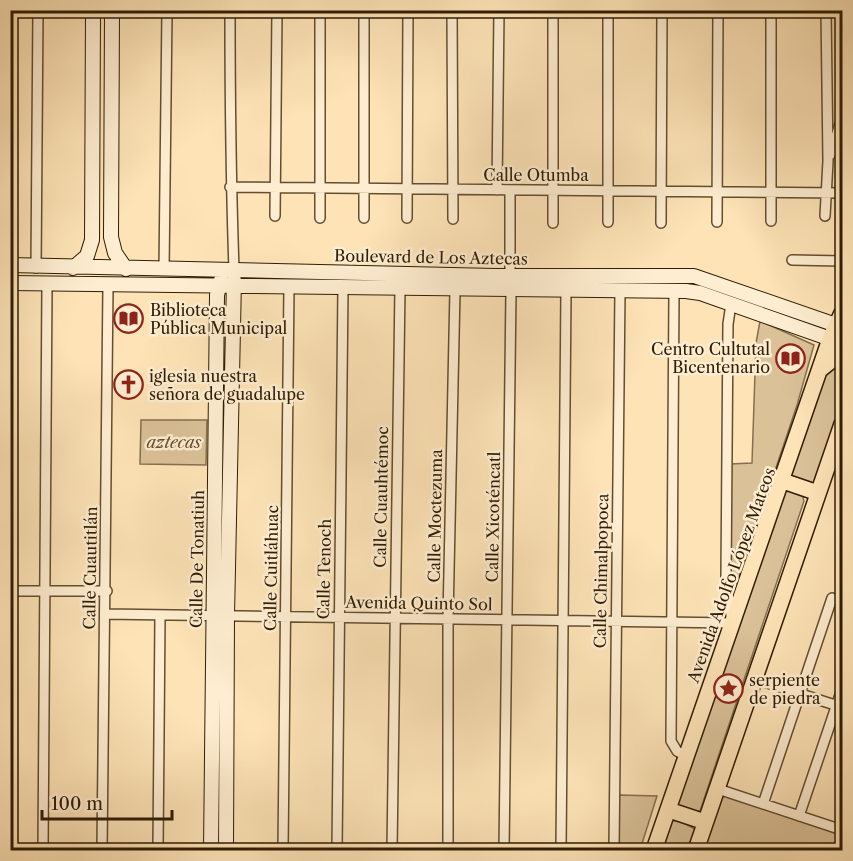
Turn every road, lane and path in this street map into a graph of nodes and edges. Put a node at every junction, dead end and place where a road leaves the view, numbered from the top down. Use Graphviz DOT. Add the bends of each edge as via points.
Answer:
graph roads {
  1 [pos="38,10"];
  2 [pos="93,10"];
  3 [pos="112,10"];
  4 [pos="167,10"];
  5 [pos="230,10"];
  6 [pos="277,10"];
  7 [pos="320,10"];
  8 [pos="364,10"];
  9 [pos="408,10"];
  10 [pos="453,10"];
  11 [pos="499,10"];
  12 [pos="553,10"];
  13 [pos="608,10"];
  14 [pos="662,10"];
  15 [pos="718,10"];
  16 [pos="771,10"];
  17 [pos="825,10"];
  18 [pos="843,118"];
  19 [pos="828,160"];
  20 [pos="230,187"];
  21 [pos="274,188"];
  22 [pos="320,188"];
  23 [pos="364,189"];
  24 [pos="408,189"];
  25 [pos="453,189"];
  26 [pos="497,190"];
  27 [pos="510,190"];
  28 [pos="553,190"];
  29 [pos="609,190"];
  30 [pos="661,192"];
  31 [pos="717,192"];
  32 [pos="771,192"];
  33 [pos="826,193"];
  34 [pos="843,193"];
  35 [pos="275,216"];
  36 [pos="825,216"];
  37 [pos="320,218"];
  38 [pos="364,218"];
  39 [pos="407,218"];
  40 [pos="453,219"];
  41 [pos="771,221"];
  42 [pos="608,222"];
  43 [pos="717,222"];
  44 [pos="553,223"];
  45 [pos="661,223"];
  46 [pos="792,260"];
  47 [pos="843,261"];
  48 [pos="10,265"];
  49 [pos="36,268"];
  50 [pos="73,268"];
  51 [pos="232,268"];
  52 [pos="126,269"];
  53 [pos="164,270"];
  54 [pos="510,275"];
  55 [pos="495,276"];
  56 [pos="10,284"];
  57 [pos="47,285"];
  58 [pos="108,285"];
  59 [pos="219,286"];
  60 [pos="234,286"];
  61 [pos="289,287"];
  62 [pos="343,287"];
  63 [pos="400,288"];
  64 [pos="454,290"];
  65 [pos="494,291"];
  66 [pos="511,291"];
  67 [pos="566,291"];
  68 [pos="620,291"];
  69 [pos="674,291"];
  70 [pos="731,304"];
  71 [pos="840,329"];
  72 [pos="843,352"];
  73 [pos="820,369"];
  74 [pos="843,424"];
  75 [pos="836,460"];
  76 [pos="783,481"];
  77 [pos="818,493"];
  78 [pos="10,591"];
  79 [pos="106,591"];
  80 [pos="45,592"];
  81 [pos="832,598"];
  82 [pos="106,614"];
  83 [pos="160,616"];
  84 [pos="213,616"];
  85 [pos="227,616"];
  86 [pos="285,616"];
  87 [pos="338,617"];
  88 [pos="394,617"];
  89 [pos="448,618"];
  90 [pos="506,620"];
  91 [pos="561,620"];
  92 [pos="615,622"];
  93 [pos="732,623"];
  94 [pos="671,624"];
  95 [pos="755,679"];
  96 [pos="843,689"];
  97 [pos="800,693"];
  98 [pos="840,707"];
  99 [pos="686,756"];
  100 [pos="718,789"];
  101 [pos="763,804"];
  102 [pos="669,810"];
  103 [pos="799,816"];
  104 [pos="705,822"];
  105 [pos="843,830"];
  106 [pos="43,850"];
  107 [pos="102,850"];
  108 [pos="158,850"];
  109 [pos="211,850"];
  110 [pos="226,850"];
  111 [pos="283,850"];
  112 [pos="337,850"];
  113 [pos="392,850"];
  114 [pos="448,850"];
  115 [pos="504,850"];
  116 [pos="561,850"];
  117 [pos="614,850"];
  118 [pos="654,850"];
  119 [pos="696,850"];
  1 -- 49 [label="street"];
  2 -- 50 [label="main road" via="92,240 87,256"];
  3 -- 52 [label="main road" via="111,237 115,253"];
  4 -- 53 [label="street"];
  5 -- 20 [label="street"];
  6 -- 21 [label="street"];
  7 -- 22 [label="street"];
  8 -- 23 [label="street"];
  9 -- 24 [label="street"];
  10 -- 25 [label="street"];
  11 -- 26 [label="street"];
  12 -- 28 [label="street"];
  13 -- 29 [label="street"];
  14 -- 30 [label="street"];
  15 -- 31 [label="street"];
  16 -- 32 [label="street"];
  17 -- 19 [label="street"];
  18 -- 19 [label="street"];
  19 -- 33 [label="street"];
  20 -- 21 [label="street, Calle Otumba"];
  20 -- 51 [label="street" via="234,224"];
  21 -- 22 [label="street, Calle Otumba"];
  21 -- 35 [label="street"];
  22 -- 23 [label="street, Calle Otumba"];
  22 -- 37 [label="street"];
  23 -- 24 [label="street, Calle Otumba"];
  23 -- 38 [label="street"];
  24 -- 25 [label="street, Calle Otumba"];
  24 -- 39 [label="street"];
  25 -- 26 [label="street, Calle Otumba"];
  25 -- 40 [label="street"];
  26 -- 27 [label="street, Calle Otumba"];
  27 -- 28 [label="street, Calle Otumba"];
  27 -- 54 [label="street"];
  28 -- 29 [label="street, Calle Otumba"];
  28 -- 44 [label="street"];
  29 -- 30 [label="street, Calle Otumba"];
  29 -- 42 [label="street"];
  30 -- 31 [label="street, Calle Otumba"];
  30 -- 45 [label="street"];
  31 -- 32 [label="street, Calle Otumba"];
  31 -- 43 [label="street"];
  32 -- 33 [label="street, Calle Otumba"];
  32 -- 41 [label="street"];
  33 -- 34 [label="street, Calle Otumba"];
  33 -- 36 [label="street"];
  46 -- 47 [label="street"];
  48 -- 49 [label="main road, Boulevard de Los Aztecas"];
  49 -- 50 [label="main road, Boulevard de Los Aztecas"];
  50 -- 52 [label="main road, Boulevard de Los Aztecas"];
  51 -- 53 [label="main road, Boulevard de Los Aztecas"];
  51 -- 55 [label="main road, Boulevard de Los Aztecas"];
  51 -- 59 [label="main road, Calle De Tonatiuh"];
  51 -- 60 [label="main road, Calle De Tonatiuh"];
  52 -- 53 [label="main road, Boulevard de Los Aztecas"];
  54 -- 55 [label="main road, Boulevard de Los Aztecas"];
  54 -- 71 [label="main road, Boulevard de Los Aztecas" via="694,276"];
  55 -- 65 [label="main road"];
  56 -- 57 [label="main road, Boulevard de Los Aztecas"];
  57 -- 58 [label="main road, Boulevard de Los Aztecas"];
  57 -- 80 [label="street"];
  58 -- 59 [label="main road, Boulevard de Los Aztecas"];
  58 -- 79 [label="street, Calle Cuautitlán"];
  59 -- 60 [label="main road, Boulevard de Los Aztecas"];
  59 -- 84 [label="main road, Calle De Tonatiuh"];
  60 -- 61 [label="main road, Boulevard de Los Aztecas"];
  60 -- 85 [label="main road, Calle De Tonatiuh"];
  61 -- 62 [label="main road, Boulevard de Los Aztecas"];
  61 -- 86 [label="street, Calle Cuitláhuac"];
  62 -- 63 [label="main road, Boulevard de Los Aztecas"];
  62 -- 87 [label="street, Calle Tenoch"];
  63 -- 64 [label="main road, Boulevard de Los Aztecas"];
  63 -- 88 [label="street, Calle Cuauhtémoc"];
  64 -- 65 [label="main road, Boulevard de Los Aztecas"];
  64 -- 89 [label="street, Calle Moctezuma"];
  65 -- 66 [label="main road, Boulevard de Los Aztecas"];
  66 -- 67 [label="main road, Boulevard de Los Aztecas"];
  66 -- 90 [label="street, Calle Xicoténcatl"];
  67 -- 68 [label="main road, Boulevard de Los Aztecas"];
  67 -- 91 [label="street"];
  68 -- 69 [label="main road, Boulevard de Los Aztecas"];
  68 -- 92 [label="street, Calle Chimalpopoca"];
  69 -- 70 [label="main road, Boulevard de Los Aztecas" via="699,293"];
  69 -- 94 [label="street"];
  70 -- 71 [label="main road, Boulevard de Los Aztecas"];
  70 -- 93 [label="street" via="726,578"];
  71 -- 73 [label="main road, Avenida Adolfo López Mateos"];
  72 -- 73 [label="main road"];
  73 -- 76 [label="main road, Avenida Adolfo López Mateos"];
  74 -- 75 [label="main road"];
  75 -- 77 [label="main road"];
  76 -- 77 [label="main road"];
  76 -- 93 [label="main road, Avenida Adolfo López Mateos"];
  77 -- 95 [label="main road"];
  78 -- 80 [label="street"];
  79 -- 80 [label="street"];
  79 -- 82 [label="street, Calle Cuautitlán"];
  80 -- 106 [label="street"];
  81 -- 97 [label="street"];
  82 -- 83 [label="street, Avenida Quinto Sol"];
  82 -- 107 [label="street, Calle Cuautitlán"];
  83 -- 84 [label="street, Avenida Quinto Sol"];
  83 -- 108 [label="street"];
  84 -- 85 [label="street, Avenida Quinto Sol"];
  84 -- 109 [label="main road, Calle De Tonatiuh"];
  85 -- 86 [label="street, Avenida Quinto Sol"];
  85 -- 110 [label="main road, Calle De Tonatiuh"];
  86 -- 87 [label="street, Avenida Quinto Sol"];
  86 -- 111 [label="street, Calle Cuitláhuac"];
  87 -- 88 [label="street, Avenida Quinto Sol"];
  87 -- 112 [label="street, Calle Tenoch"];
  88 -- 89 [label="street, Avenida Quinto Sol"];
  88 -- 113 [label="street, Calle Cuauhtémoc"];
  89 -- 90 [label="street, Avenida Quinto Sol"];
  89 -- 114 [label="street, Calle Moctezuma"];
  90 -- 91 [label="street, Avenida Quinto Sol"];
  90 -- 115 [label="street, Calle Xicoténcatl"];
  91 -- 92 [label="street, Avenida Quinto Sol"];
  91 -- 116 [label="street"];
  92 -- 94 [label="street, Avenida Quinto Sol"];
  92 -- 117 [label="street, Calle Chimalpopoca"];
  93 -- 94 [label="street, Avenida Quinto Sol"];
  93 -- 99 [label="main road, Avenida Adolfo López Mateos"];
  94 -- 99 [label="street" via="671,741"];
  95 -- 97 [label="street"];
  95 -- 100 [label="main road"];
  96 -- 98 [label="street"];
  97 -- 98 [label="street"];
  97 -- 101 [label="street"];
  98 -- 103 [label="street"];
  99 -- 102 [label="main road, Avenida Adolfo López Mateos"];
  100 -- 101 [label="street"];
  100 -- 104 [label="main road"];
  101 -- 103 [label="street"];
  102 -- 104 [label="main road"];
  102 -- 118 [label="main road, Avenida Adolfo López Mateos"];
  103 -- 105 [label="street"];
  104 -- 119 [label="main road"];
}
